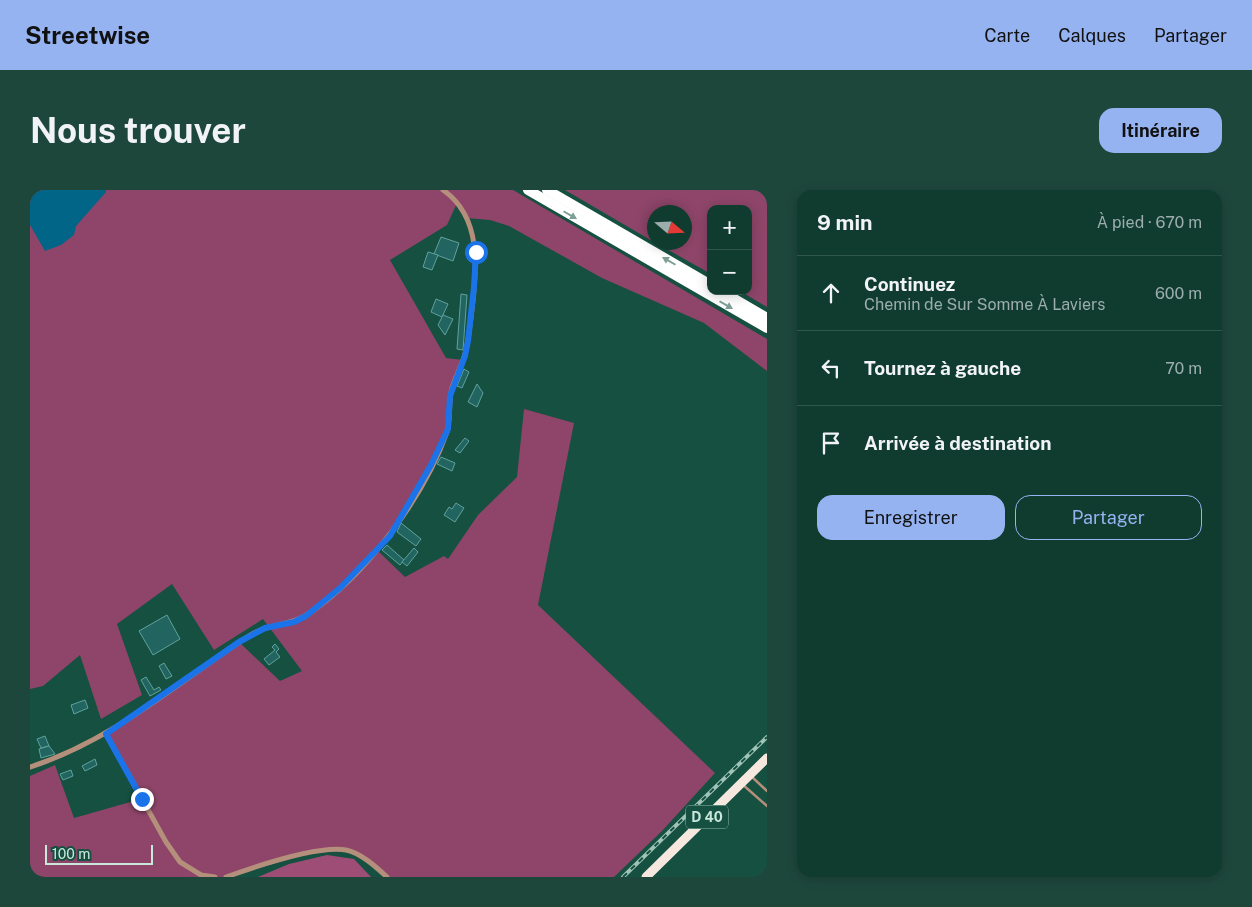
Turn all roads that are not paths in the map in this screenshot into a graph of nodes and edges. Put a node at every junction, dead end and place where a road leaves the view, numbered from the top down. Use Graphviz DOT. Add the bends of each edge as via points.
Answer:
graph roads {
  1 [pos="443,190"];
  2 [pos="528,190"];
  3 [pos="547,190"];
  4 [pos="707,284"];
  5 [pos="728,295"];
  6 [pos="767,318"];
  7 [pos="767,328"];
  8 [pos="106,734"];
  9 [pos="767,758"];
  10 [pos="30,767"];
  11 [pos="750,775"];
  12 [pos="741,783"];
  13 [pos="767,785"];
  14 [pos="764,788"];
  15 [pos="767,790"];
  16 [pos="767,806"];
  17 [pos="215,877"];
  18 [pos="226,877"];
  19 [pos="387,877"];
  20 [pos="646,877"];
  1 -- 8 [label="street" via="457,202 474,238 474,287 468,341 450,396 448,429 427,473 390,536 340,588 306,616 265,628 239,642"];
  2 -- 7 [label="highway, one-way"];
  4 -- 3 [label="highway, one-way"];
  5 -- 6 [label="highway"];
  8 -- 10 [label="street" via="70,753"];
  8 -- 17 [label="street" via="180,862 201,875"];
  9 -- 11 [label="main road, D 40"];
  11 -- 12 [label="main road, D 40"];
  11 -- 14 [label="lane"];
  12 -- 16 [label="lane"];
  12 -- 20 [label="main road, D 40"];
  13 -- 14 [label="lane"];
  14 -- 15 [label="lane"];
  18 -- 19 [label="street" via="322,850 356,853"];
}
